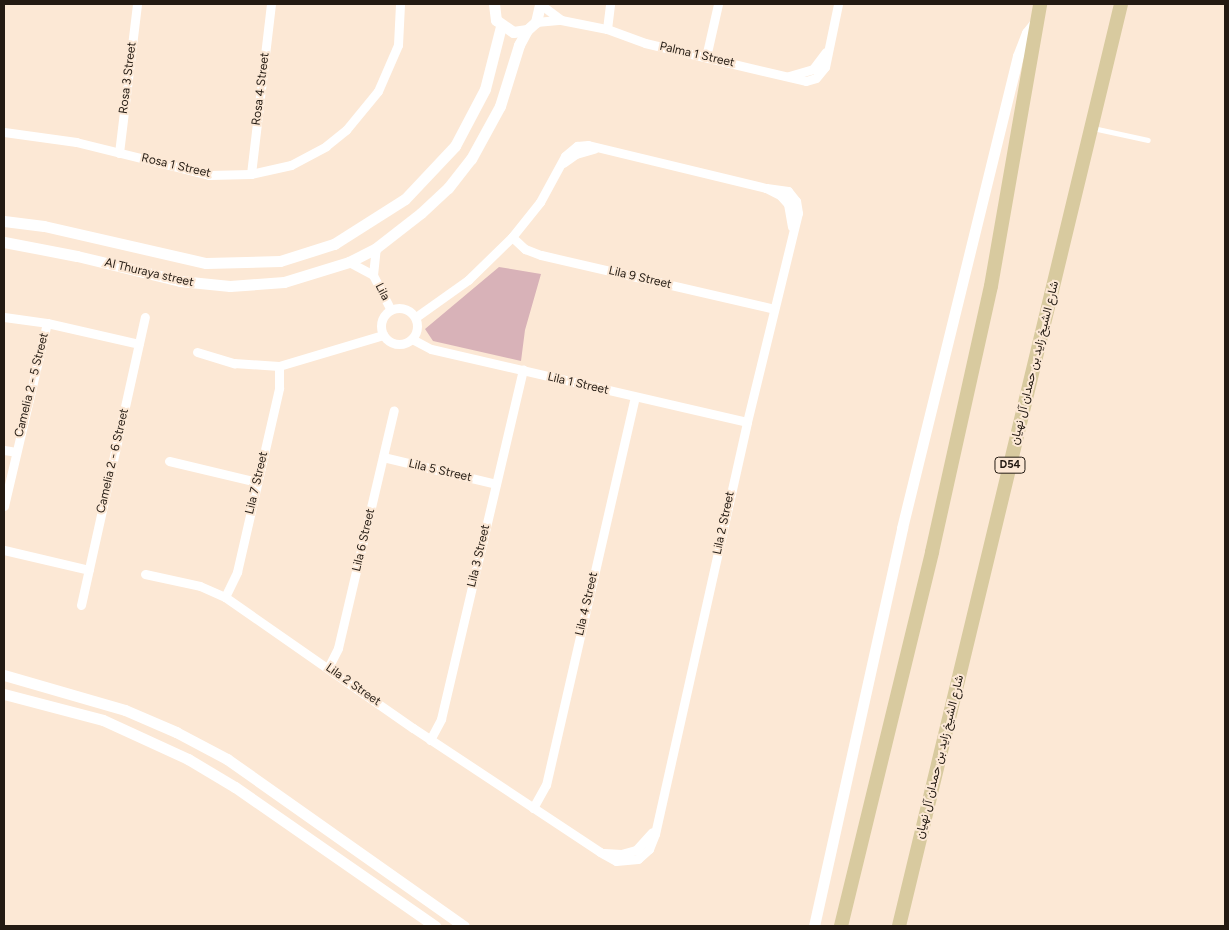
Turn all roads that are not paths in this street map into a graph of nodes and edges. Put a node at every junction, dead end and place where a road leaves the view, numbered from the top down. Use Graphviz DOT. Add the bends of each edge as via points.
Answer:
graph roads {
  1 [pos="137,4"];
  2 [pos="271,4"];
  3 [pos="400,4"];
  4 [pos="494,4"];
  5 [pos="540,4"];
  6 [pos="610,4"];
  7 [pos="718,4"];
  8 [pos="838,4"];
  9 [pos="1040,4"];
  10 [pos="1121,4"];
  11 [pos="561,20"];
  12 [pos="1037,20"];
  13 [pos="501,26"];
  14 [pos="532,26"];
  15 [pos="606,29"];
  16 [pos="706,56"];
  17 [pos="1092,128"];
  18 [pos="4,132"];
  19 [pos="1148,140"];
  20 [pos="120,153"];
  21 [pos="251,174"];
  22 [pos="4,221"];
  23 [pos="512,237"];
  24 [pos="4,242"];
  25 [pos="376,248"];
  26 [pos="348,262"];
  27 [pos="373,275"];
  28 [pos="774,309"];
  29 [pos="390,310"];
  30 [pos="4,317"];
  31 [pos="145,317"];
  32 [pos="416,317"];
  33 [pos="47,323"];
  34 [pos="383,335"];
  35 [pos="412,339"];
  36 [pos="139,344"];
  37 [pos="197,352"];
  38 [pos="279,366"];
  39 [pos="523,370"];
  40 [pos="635,397"];
  41 [pos="394,410"];
  42 [pos="747,422"];
  43 [pos="4,450"];
  44 [pos="16,452"];
  45 [pos="384,457"];
  46 [pos="169,462"];
  47 [pos="257,482"];
  48 [pos="496,484"];
  49 [pos="4,506"];
  50 [pos="4,550"];
  51 [pos="89,570"];
  52 [pos="145,574"];
  53 [pos="225,597"];
  54 [pos="81,605"];
  55 [pos="328,668"];
  56 [pos="4,676"];
  57 [pos="4,694"];
  58 [pos="430,740"];
  59 [pos="533,808"];
  60 [pos="435,926"];
  61 [pos="464,926"];
  62 [pos="814,926"];
  63 [pos="841,926"];
  64 [pos="899,926"];
  1 -- 20 [label="street, Rosa 3 Street"];
  2 -- 21 [label="street, Rosa 4 Street"];
  3 -- 21 [label="street, Rosa 1 Street" via="401,32 396,53 378,91 363,112 326,146 291,165"];
  4 -- 13 [label="street" via="496,20"];
  5 -- 11 [label="street"];
  5 -- 14 [label="street, Al Thuraya street"];
  6 -- 15 [label="street"];
  7 -- 16 [label="street"];
  8 -- 16 [label="street, Palma 1 Street" via="829,45 813,69 788,76"];
  9 -- 12 [label="main road"];
  10 -- 17 [label="main road, شارع الشيخ زايد بن حمدان آل نهيان / D54"];
  11 -- 14 [label="street"];
  11 -- 15 [label="street, Palma 1 Street"];
  12 -- 62 [label="street" via="1023,40 1013,75 902,528"];
  12 -- 63 [label="main road" via="992,286 932,552"];
  13 -- 14 [label="street" via="514,32"];
  13 -- 22 [label="street, Al Thuraya street" via="485,88 455,146 405,199 334,244 280,262 206,263 44,226"];
  14 -- 25 [label="street, Al Thuraya street" via="515,56 500,106 471,159 448,188"];
  15 -- 16 [label="street, Palma 1 Street" via="645,43"];
  17 -- 19 [label="lane"];
  17 -- 64 [label="main road, شارع الشيخ زايد بن حمدان آل نهيان / D54"];
  18 -- 20 [label="street, Rosa 1 Street" via="55,138"];
  20 -- 21 [label="street, Rosa 1 Street" via="195,173"];
  23 -- 28 [label="street, Lila 9 Street" via="525,249 542,255"];
  23 -- 28 [label="street, Lila 2 Street" via="540,202 572,148 582,145 766,188 780,195 788,204 792,228"];
  23 -- 32 [label="street, Lila 2 Street" via="468,280"];
  24 -- 26 [label="street, Al Thuraya street" via="180,281 221,286 262,286 284,282"];
  25 -- 26 [label="street, Al Thuraya street"];
  25 -- 27 [label="street, Lila"];
  26 -- 27 [label="street, Lila"];
  27 -- 29 [label="street, Lila"];
  28 -- 42 [label="street, Lila 2 Street"];
  29 -- 32 [label="street" via="402,307"];
  29 -- 34 [label="street" via="381,324"];
  30 -- 33 [label="street"];
  31 -- 36 [label="street, Camelia 2 - 6 Street"];
  32 -- 35 [label="street" via="418,328"];
  33 -- 36 [label="street"];
  33 -- 44 [label="street, Camelia 2 - 5 Street"];
  34 -- 35 [label="street" via="394,343 407,343"];
  34 -- 38 [label="street"];
  35 -- 39 [label="street, Lila 1 Street" via="426,348"];
  36 -- 51 [label="street, Camelia 2 - 6 Street"];
  37 -- 38 [label="street" via="234,363"];
  38 -- 47 [label="street, Lila 7 Street" via="279,388"];
  39 -- 40 [label="street, Lila 1 Street"];
  39 -- 48 [label="street, Lila 3 Street"];
  40 -- 42 [label="street, Lila 1 Street"];
  40 -- 59 [label="street, Lila 4 Street" via="546,785"];
  41 -- 45 [label="street, Lila 6 Street"];
  42 -- 59 [label="street, Lila 2 Street" via="650,849 638,859 616,861"];
  43 -- 44 [label="street"];
  44 -- 49 [label="street, Camelia 2 - 5 Street"];
  45 -- 48 [label="street, Lila 5 Street"];
  45 -- 55 [label="street, Lila 6 Street" via="337,654"];
  46 -- 47 [label="street"];
  47 -- 53 [label="street, Lila 7 Street" via="235,577"];
  48 -- 58 [label="street, Lila 3 Street" via="441,719"];
  50 -- 51 [label="street"];
  51 -- 54 [label="street, Camelia 2 - 6 Street"];
  52 -- 53 [label="street, Lila 2 Street" via="200,586"];
  53 -- 55 [label="street, Lila 2 Street"];
  55 -- 58 [label="street, Lila 2 Street"];
  56 -- 61 [label="street" via="125,710 219,754"];
  57 -- 60 [label="street" via="103,720 188,759 235,787"];
  58 -- 59 [label="street, Lila 2 Street"];
}
